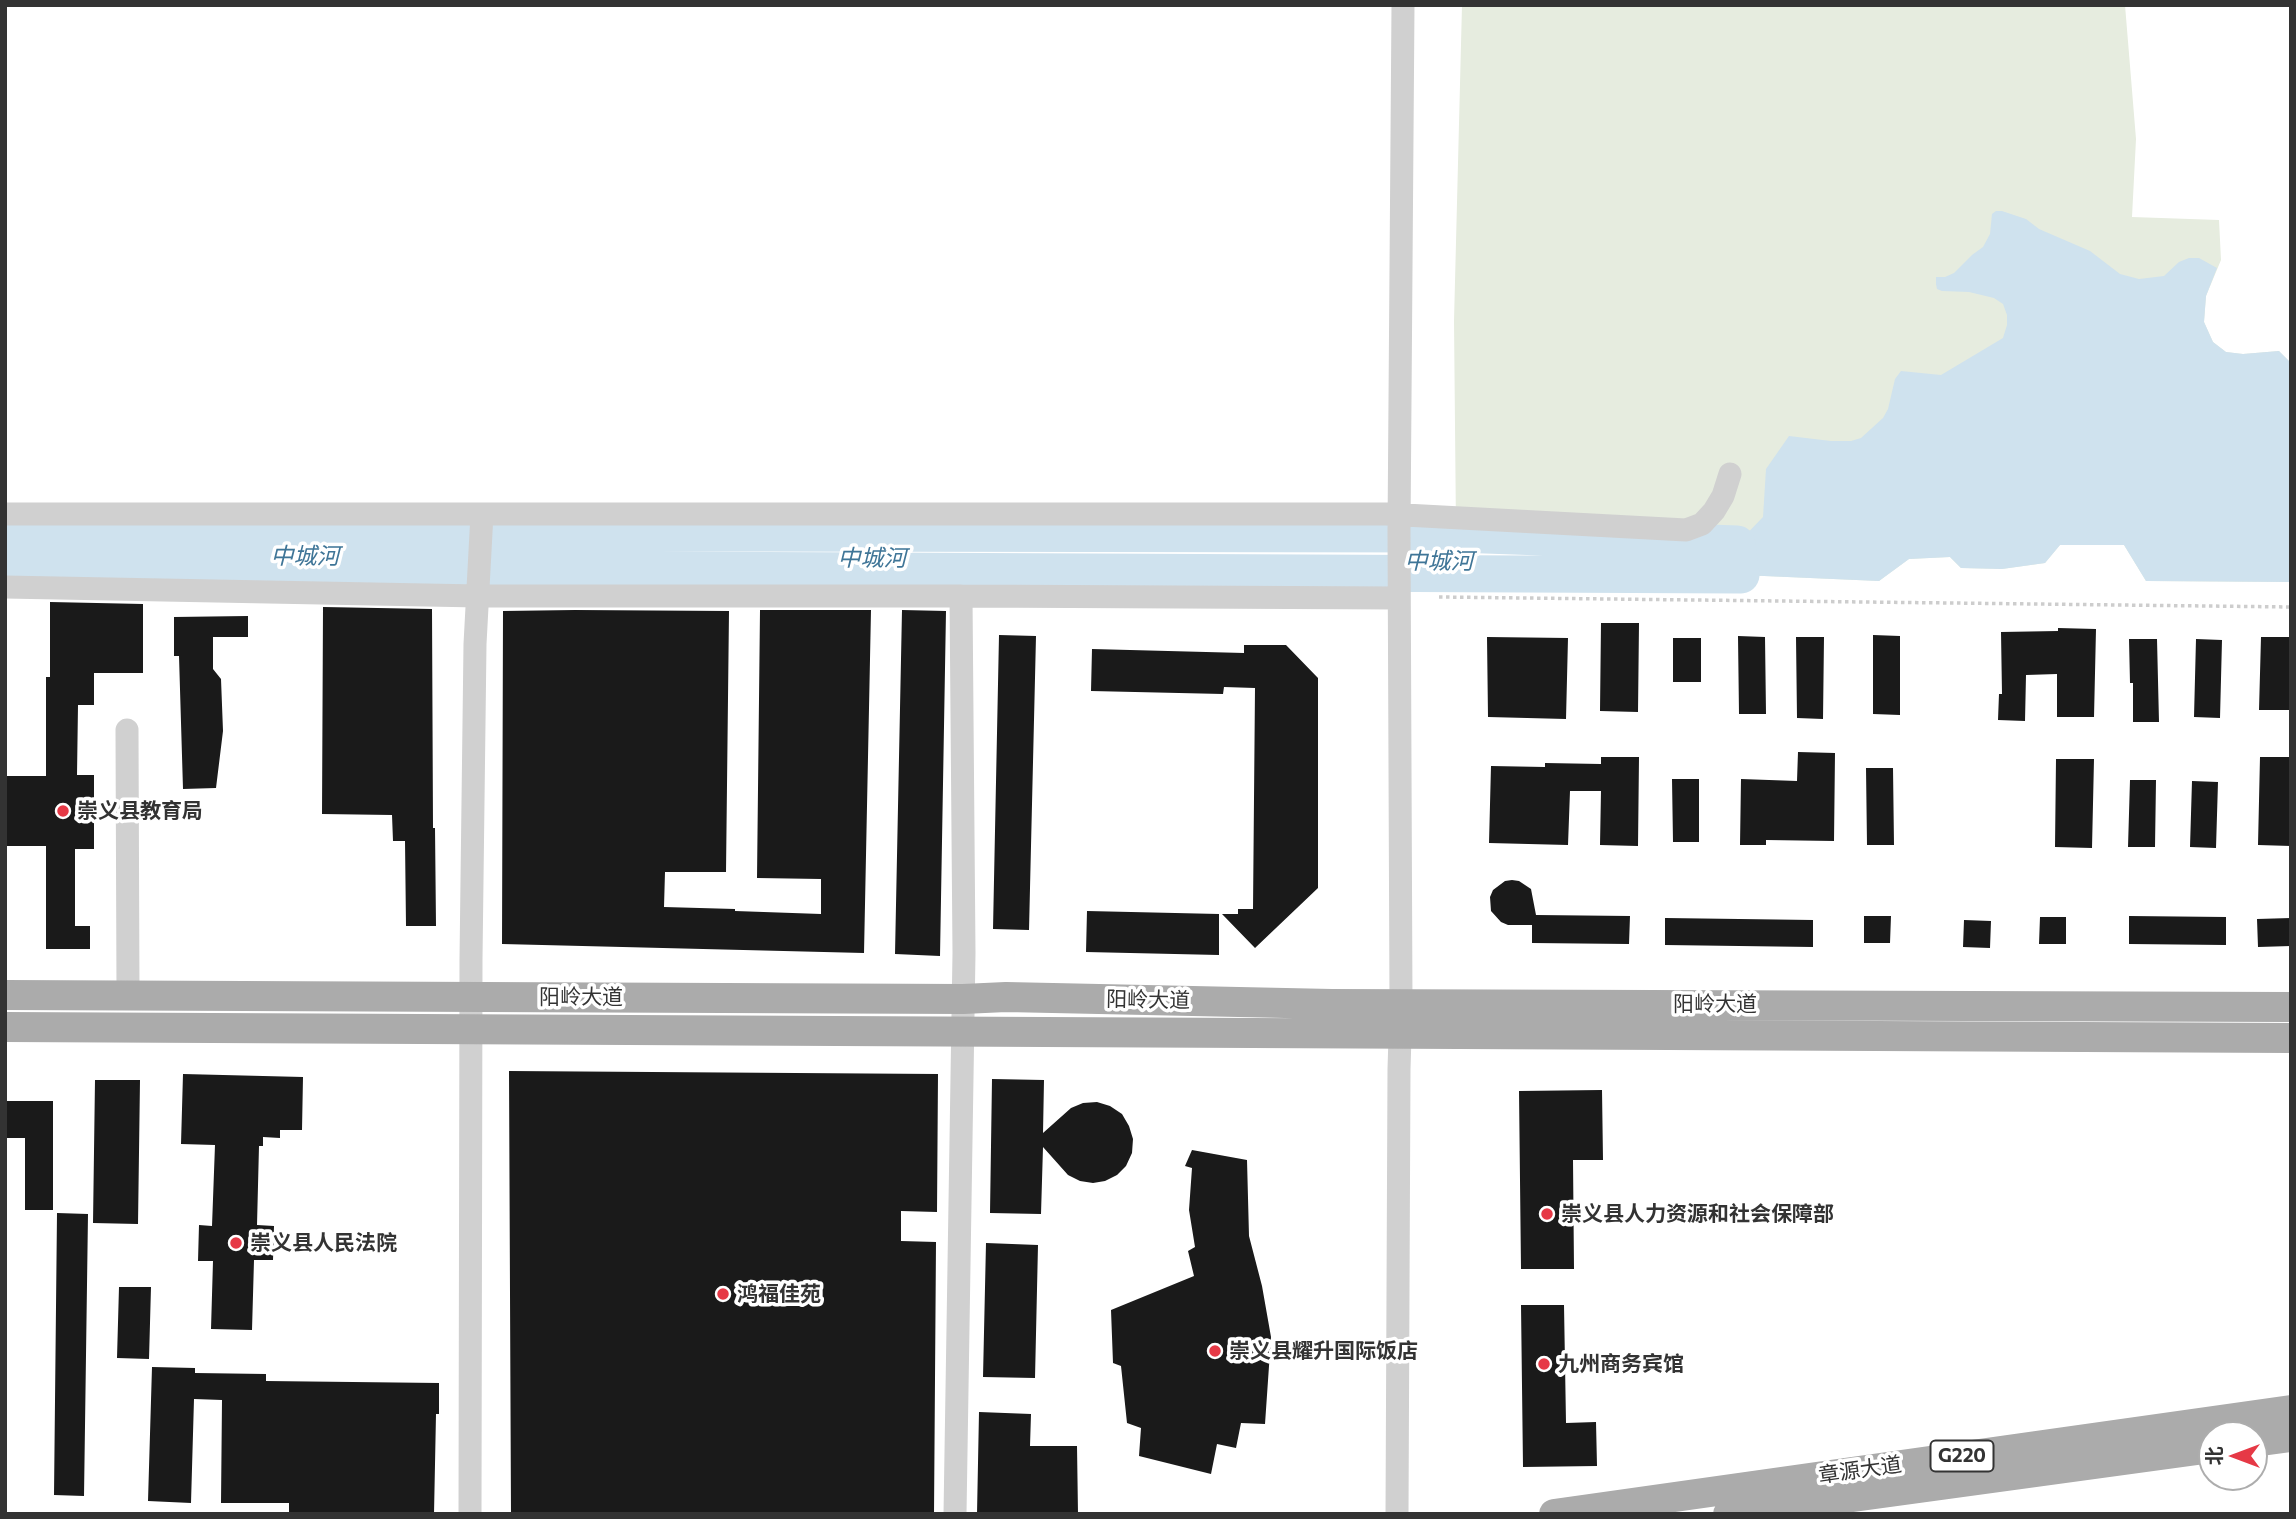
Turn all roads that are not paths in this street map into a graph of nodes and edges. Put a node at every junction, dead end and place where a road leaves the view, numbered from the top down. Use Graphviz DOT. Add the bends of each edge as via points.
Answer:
graph roads {
  1 [pos="1403,5"];
  2 [pos="1730,474"];
  3 [pos="5,514"];
  4 [pos="482,522"];
  5 [pos="1399,523"];
  6 [pos="480,585"];
  7 [pos="5,587"];
  8 [pos="1399,590"];
  9 [pos="961,596"];
  10 [pos="127,730"];
  11 [pos="128,994"];
  12 [pos="5,995"];
  13 [pos="471,997"];
  14 [pos="963,999"];
  15 [pos="1401,1004"];
  16 [pos="2291,1007"];
  17 [pos="5,1027"];
  18 [pos="470,1029"];
  19 [pos="963,1033"];
  20 [pos="1400,1034"];
  21 [pos="2291,1038"];
  22 [pos="2291,1410"];
  23 [pos="2291,1437"];
  24 [pos="2268,1440"];
  25 [pos="2198,1450"];
  26 [pos="470,1514"];
  27 [pos="955,1514"];
  28 [pos="1397,1514"];
  29 [pos="1554,1514"];
  30 [pos="1728,1514"];
  1 -- 5 [label="street"];
  2 -- 5 [label="street" via="1714,510 1702,524 1686,530"];
  3 -- 4 [label="street"];
  4 -- 5 [label="street"];
  4 -- 6 [label="street"];
  5 -- 8 [label="street"];
  6 -- 7 [label="street"];
  6 -- 9 [label="street"];
  6 -- 13 [label="street" via="475,644"];
  8 -- 9 [label="street"];
  8 -- 15 [label="street"];
  9 -- 14 [label="street"];
  10 -- 11 [label="street"];
  11 -- 12 [label="main road, 阳岭大道"];
  11 -- 13 [label="main road, 阳岭大道"];
  13 -- 14 [label="main road, 阳岭大道"];
  13 -- 18 [label="street"];
  14 -- 15 [label="main road, 阳岭大道"];
  14 -- 19 [label="street"];
  15 -- 16 [label="main road, 阳岭大道"];
  15 -- 20 [label="street"];
  17 -- 18 [label="main road, 阳岭大道"];
  18 -- 19 [label="main road, 阳岭大道"];
  18 -- 26 [label="street"];
  19 -- 20 [label="main road, 阳岭大道"];
  19 -- 27 [label="street"];
  20 -- 21 [label="main road, 阳岭大道"];
  20 -- 28 [label="street"];
  22 -- 29 [label="main road, 章源大道 / G220"];
  23 -- 24 [label="main road"];
  25 -- 30 [label="main road, 章源大道 / G220"];
}
